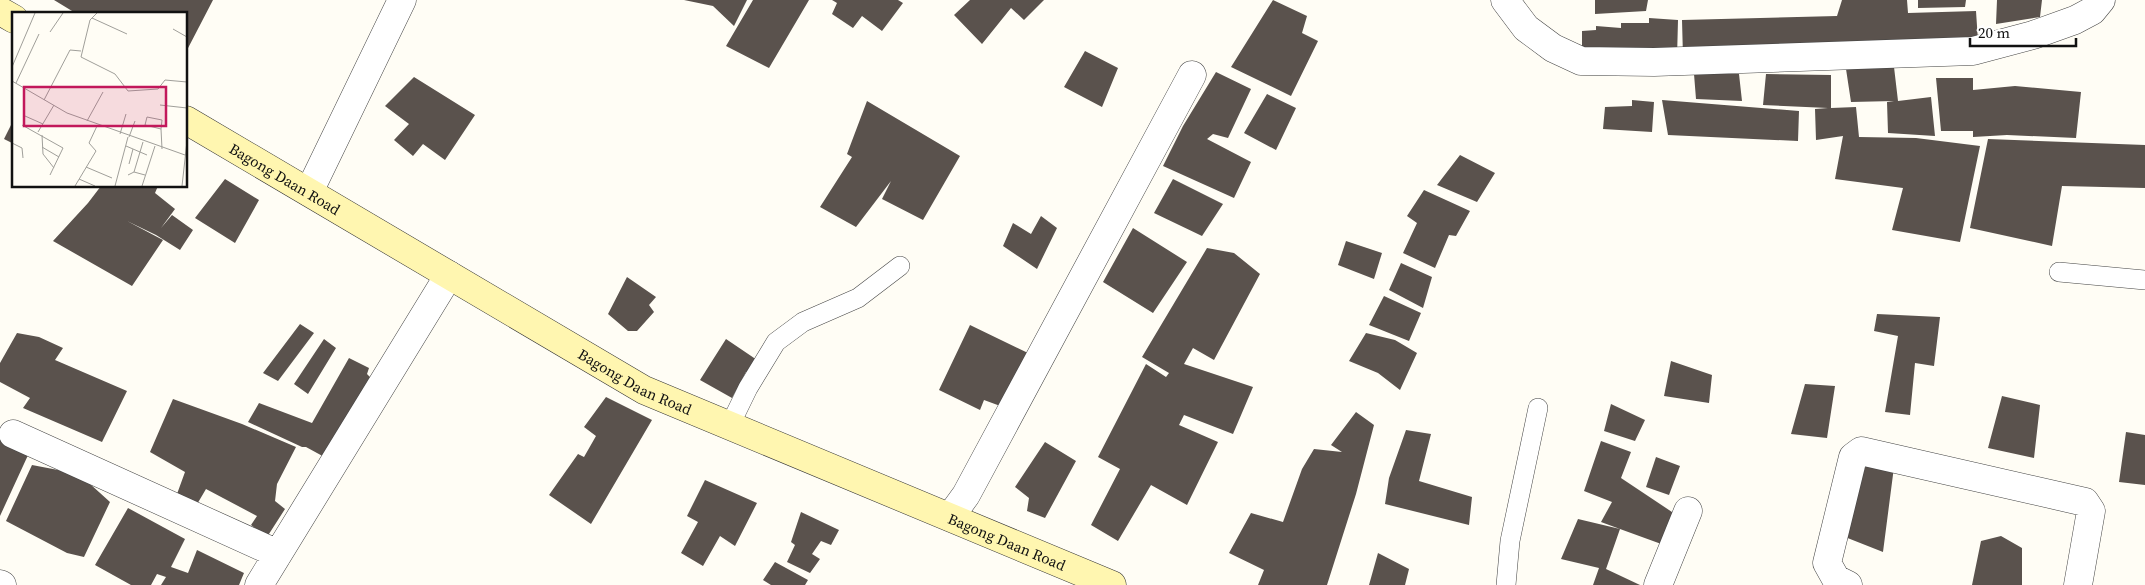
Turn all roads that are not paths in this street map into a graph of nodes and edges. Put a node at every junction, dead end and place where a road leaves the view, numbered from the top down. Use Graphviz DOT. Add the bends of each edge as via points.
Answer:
graph roads {
  1 [pos="402,0"];
  2 [pos="1505,0"];
  3 [pos="2102,0"];
  4 [pos="0,11"];
  5 [pos="12,18"];
  6 [pos="1192,75"];
  7 [pos="188,121"];
  8 [pos="309,192"];
  9 [pos="900,266"];
  10 [pos="2059,272"];
  11 [pos="449,275"];
  12 [pos="2145,280"];
  13 [pos="1538,408"];
  14 [pos="730,426"];
  15 [pos="13,434"];
  16 [pos="1688,511"];
  17 [pos="950,517"];
  18 [pos="278,554"];
  19 [pos="259,585"];
  20 [pos="1111,585"];
  21 [pos="1506,585"];
  22 [pos="1658,585"];
  23 [pos="1848,585"];
  24 [pos="2078,585"];
  1 -- 8 [label="street"];
  2 -- 3 [label="street" via="1526,28 1554,48 1581,61 1654,62 1973,51 2075,20 2092,11"];
  4 -- 5 [label="street"];
  6 -- 17 [label="street" via="966,495"];
  7 -- 8 [label="street, Bagong Daan Road"];
  8 -- 11 [label="street, Bagong Daan Road"];
  9 -- 14 [label="lane" via="858,298 803,322 776,342"];
  10 -- 12 [label="lane"];
  11 -- 14 [label="street, Bagong Daan Road" via="644,390"];
  11 -- 18 [label="street"];
  13 -- 21 [label="lane" via="1510,540"];
  14 -- 17 [label="street, Bagong Daan Road"];
  15 -- 18 [label="street"];
  16 -- 22 [label="street"];
  17 -- 20 [label="street, Bagong Daan Road"];
  18 -- 19 [label="street"];
  23 -- 24 [label="street" via="1836,579 1827,564 1853,457 1867,451 2086,502 2091,511"];
}
